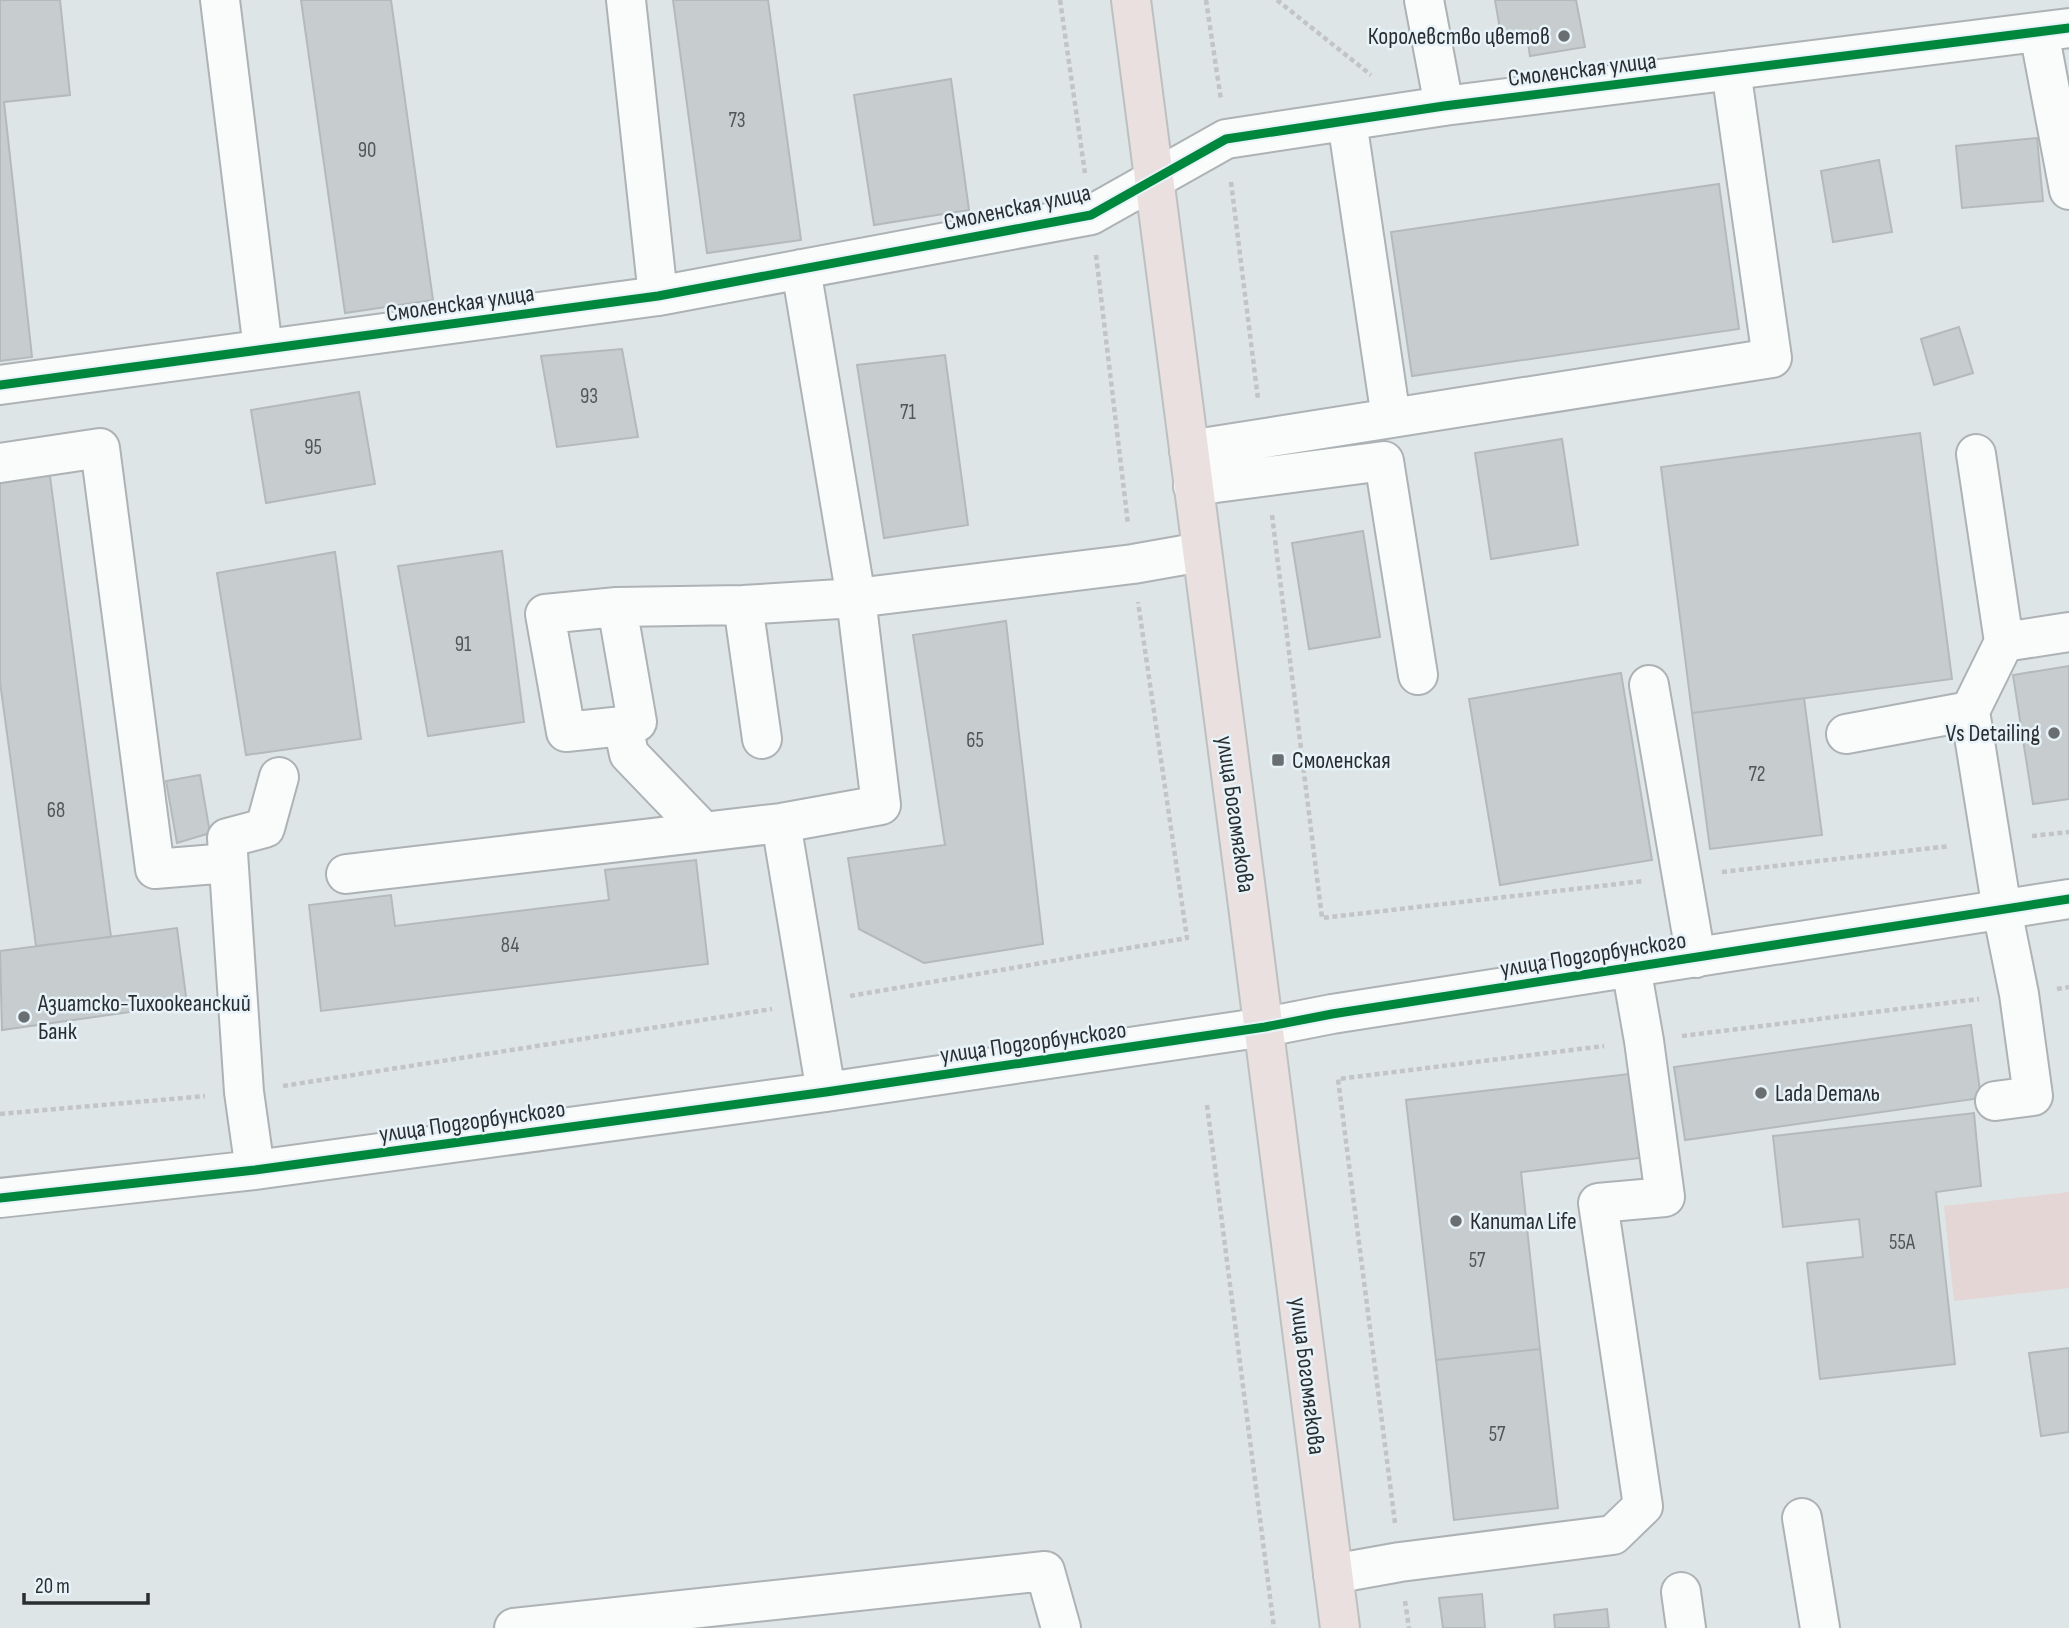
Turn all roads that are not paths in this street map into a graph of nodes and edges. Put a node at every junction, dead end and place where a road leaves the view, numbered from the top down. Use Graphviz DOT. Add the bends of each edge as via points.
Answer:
graph roads {
  1 [pos="220,0"];
  2 [pos="626,0"];
  3 [pos="1131,0"];
  4 [pos="1424,0"];
  5 [pos="2054,30"];
  6 [pos="1731,70"];
  7 [pos="1429,108"];
  8 [pos="1347,121"];
  9 [pos="1154,180"];
  10 [pos="2069,190"];
  11 [pos="801,269"];
  12 [pos="658,296"];
  13 [pos="263,349"];
  14 [pos="0,384"];
  15 [pos="1391,418"];
  16 [pos="1976,454"];
  17 [pos="0,463"];
  18 [pos="1191,468"];
  19 [pos="1201,552"];
  20 [pos="856,598"];
  21 [pos="743,605"];
  22 [pos="617,607"];
  23 [pos="2069,632"];
  24 [pos="2004,642"];
  25 [pos="1418,675"];
  26 [pos="1649,685"];
  27 [pos="1970,710"];
  28 [pos="623,726"];
  29 [pos="1846,734"];
  30 [pos="762,739"];
  31 [pos="279,777"];
  32 [pos="781,823"];
  33 [pos="703,831"];
  34 [pos="228,863"];
  35 [pos="346,874"];
  36 [pos="2069,899"];
  37 [pos="2003,910"];
  38 [pos="1696,958"];
  39 [pos="1631,967"];
  40 [pos="1265,1027"];
  41 [pos="826,1092"];
  42 [pos="1995,1101"];
  43 [pos="256,1170"];
  44 [pos="0,1198"];
  45 [pos="1802,1518"];
  46 [pos="1333,1574"];
  47 [pos="514,1628"];
  48 [pos="1061,1628"];
  49 [pos="1340,1628"];
  50 [pos="1820,1628"];
  1 -- 13 [label="street"];
  2 -- 12 [label="street"];
  3 -- 9 [label="main road, улица Богомягкова"];
  4 -- 7 [label="street"];
  5 -- 6 [label="street, Смоленская улица"];
  5 -- 10 [label="street"];
  6 -- 7 [label="street, Смоленская улица"];
  6 -- 15 [label="street" via="1772,358"];
  7 -- 8 [label="street, Смоленская улица"];
  8 -- 9 [label="street, Смоленская улица" via="1226,139"];
  8 -- 15 [label="street"];
  9 -- 11 [label="street, Смоленская улица" via="1091,215"];
  9 -- 18 [label="main road, улица Богомягкова"];
  11 -- 12 [label="street, Смоленская улица"];
  11 -- 20 [label="street"];
  12 -- 13 [label="street, Смоленская улица"];
  13 -- 14 [label="street, Смоленская улица"];
  15 -- 18 [label="street"];
  16 -- 24 [label="street"];
  17 -- 34 [label="street" via="100,448 156,869"];
  18 -- 19 [label="main road, улица Богомягкова"];
  18 -- 25 [label="street" via="1384,460"];
  19 -- 20 [label="street"];
  19 -- 40 [label="main road, улица Богомягкова"];
  20 -- 21 [label="street"];
  20 -- 32 [label="street" via="881,805"];
  21 -- 22 [label="street"];
  21 -- 30 [label="street"];
  22 -- 28 [label="street" via="637,722"];
  22 -- 28 [label="street" via="545,614 566,732"];
  23 -- 24 [label="street"];
  24 -- 27 [label="street"];
  26 -- 38 [label="street"];
  27 -- 29 [label="street"];
  27 -- 37 [label="street"];
  28 -- 33 [label="street" via="629,754"];
  31 -- 34 [label="street" via="265,828 227,838"];
  32 -- 33 [label="street"];
  32 -- 41 [label="street"];
  33 -- 35 [label="street"];
  34 -- 43 [label="street" via="244,1092"];
  36 -- 37 [label="street, улица Подгорбунского"];
  37 -- 38 [label="street, улица Подгорбунского"];
  37 -- 42 [label="street" via="2033,1096"];
  38 -- 39 [label="street, улица Подгорбунского"];
  39 -- 40 [label="street, улица Подгорбунского"];
  39 -- 46 [label="street" via="1665,1197 1598,1203 1643,1506 1613,1535"];
  40 -- 41 [label="street, улица Подгорбунского"];
  40 -- 46 [label="main road, улица Богомягкова"];
  41 -- 43 [label="street, улица Подгорбунского"];
  43 -- 44 [label="street, улица Подгорбунского"];
  45 -- 50 [label="street"];
  46 -- 49 [label="main road, улица Богомягкова"];
  47 -- 48 [label="street" via="1045,1571"];
}
